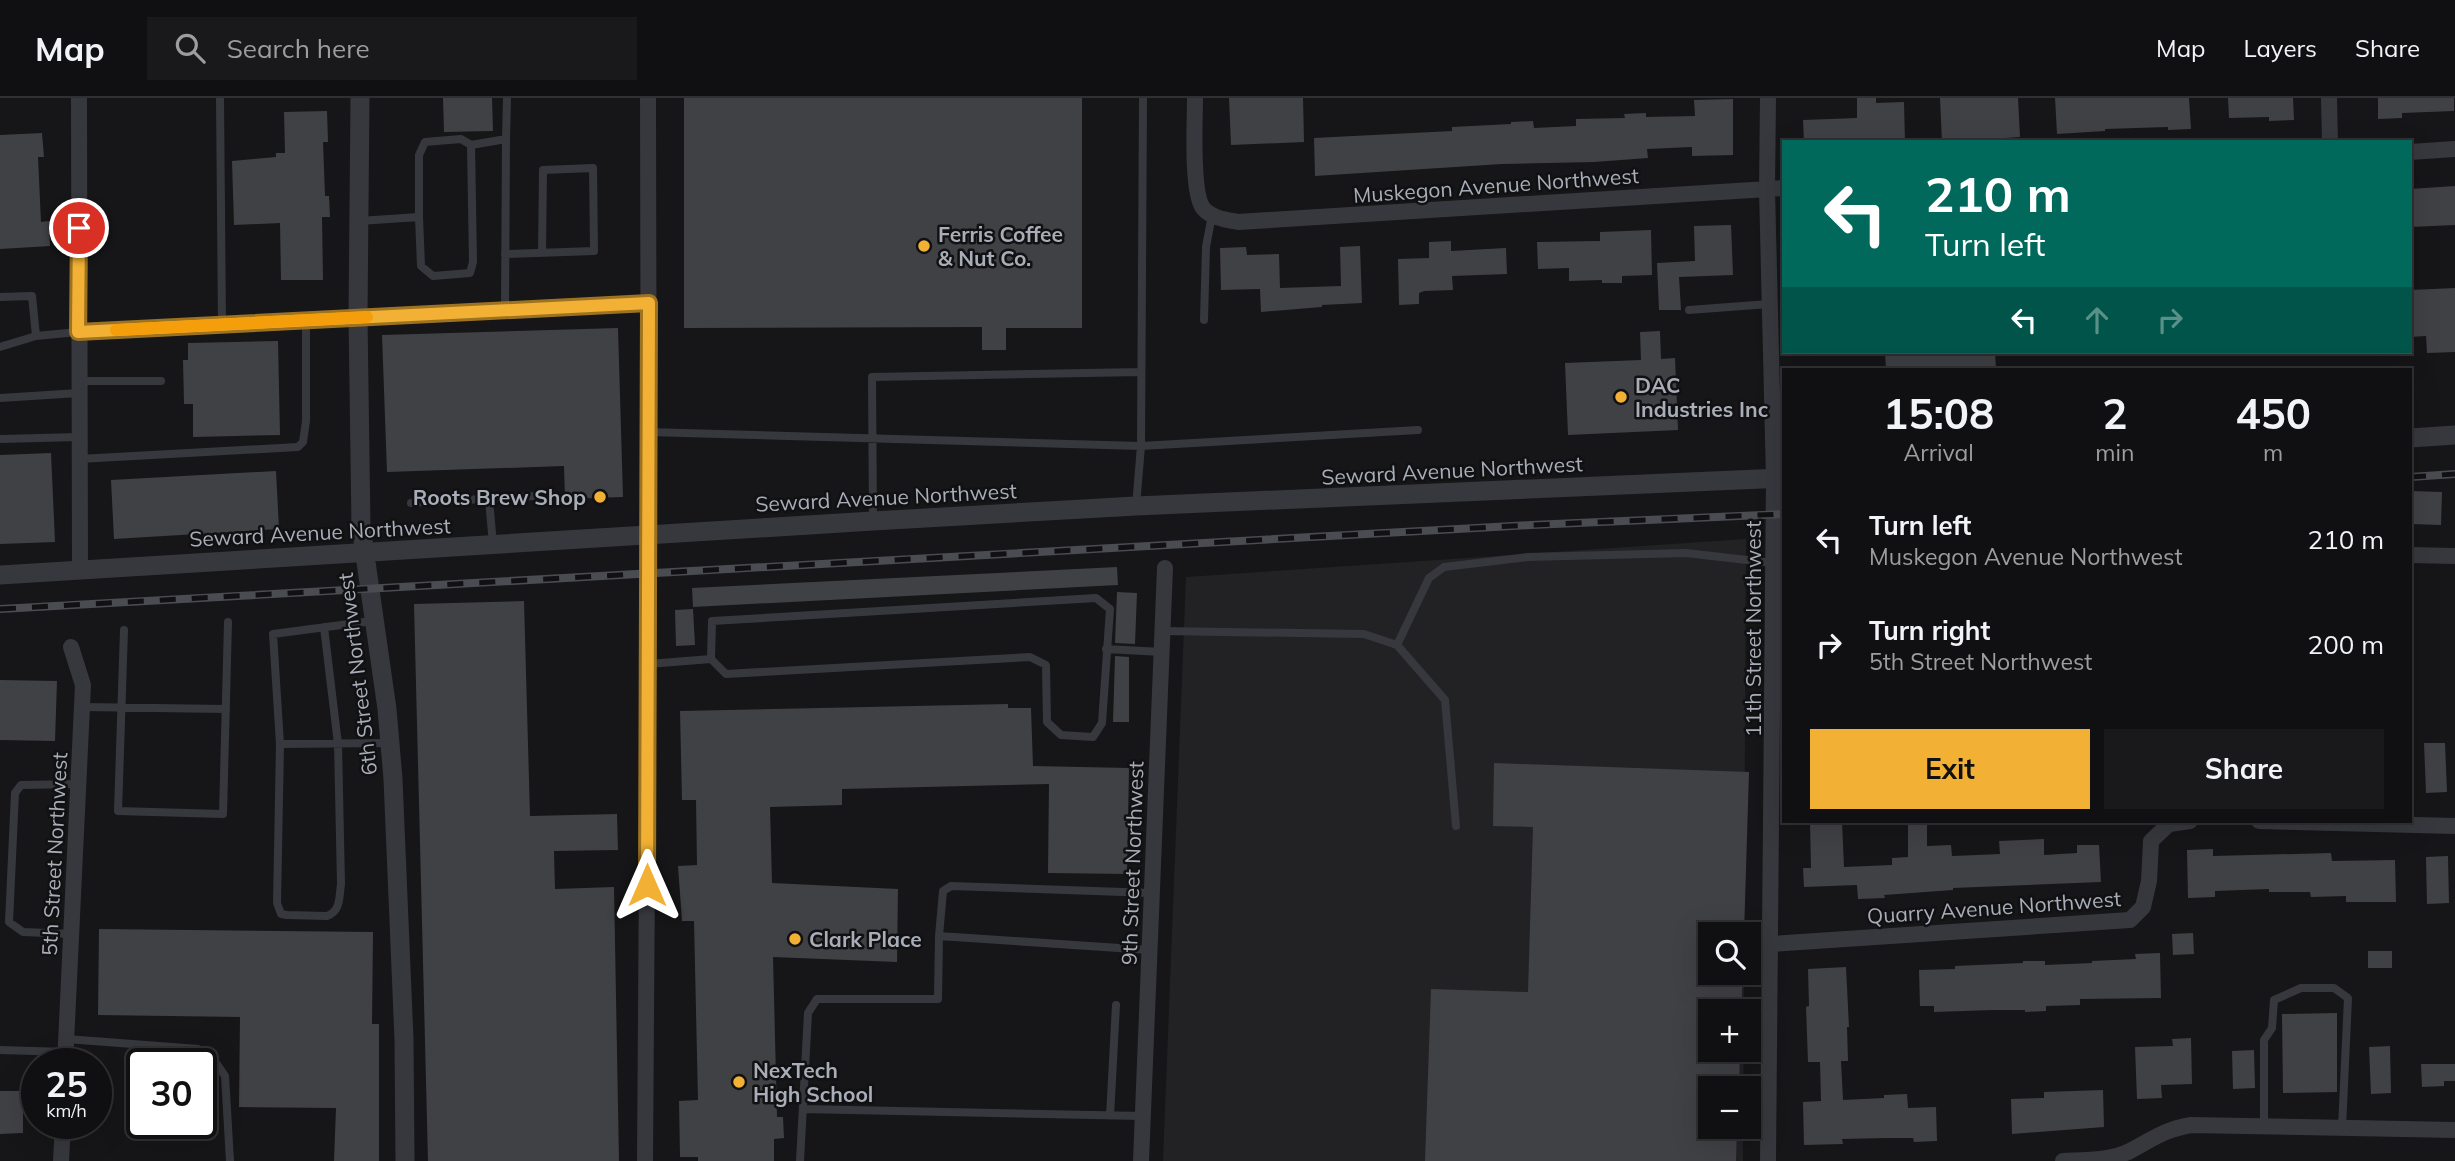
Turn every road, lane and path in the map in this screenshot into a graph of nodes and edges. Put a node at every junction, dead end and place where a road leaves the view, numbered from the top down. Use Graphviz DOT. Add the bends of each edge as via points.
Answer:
graph roads {
  1 [pos="79,98"];
  2 [pos="220,98"];
  3 [pos="360,98"];
  4 [pos="507,98"];
  5 [pos="648,98"];
  6 [pos="1143,98"];
  7 [pos="1195,98"];
  8 [pos="1768,98"];
  9 [pos="2329,98"];
  10 [pos="506,139"];
  11 [pos="2330,140"];
  12 [pos="471,145"];
  13 [pos="2455,149"];
  14 [pos="2412,152"];
  15 [pos="1775,189"];
  16 [pos="1212,215"];
  17 [pos="419,217"];
  18 [pos="359,221"];
  19 [pos="542,253"];
  20 [pos="505,254"];
  21 [pos="0,297"];
  22 [pos="649,303"];
  23 [pos="1769,304"];
  24 [pos="505,310"];
  25 [pos="1689,310"];
  26 [pos="358,317"];
  27 [pos="306,320"];
  28 [pos="1204,320"];
  29 [pos="222,325"];
  30 [pos="78,332"];
  31 [pos="36,337"];
  32 [pos="0,347"];
  33 [pos="1141,372"];
  34 [pos="161,381"];
  35 [pos="1777,382"];
  36 [pos="79,387"];
  37 [pos="0,398"];
  38 [pos="1418,430"];
  39 [pos="648,432"];
  40 [pos="2455,435"];
  41 [pos="79,437"];
  42 [pos="873,438"];
  43 [pos="2412,438"];
  44 [pos="0,439"];
  45 [pos="1141,446"];
  46 [pos="79,459"];
  47 [pos="1779,478"];
  48 [pos="554,495"];
  49 [pos="489,499"];
  50 [pos="411,503"];
  51 [pos="1136,506"];
  52 [pos="873,521"];
  53 [pos="648,533"];
  54 [pos="493,544"];
  55 [pos="1778,544"];
  56 [pos="365,554"];
  57 [pos="2412,555"];
  58 [pos="2455,556"];
  59 [pos="1773,564"];
  60 [pos="1166,568"];
  61 [pos="80,569"];
  62 [pos="0,575"];
  63 [pos="374,621"];
  64 [pos="228,622"];
  65 [pos="324,627"];
  66 [pos="124,630"];
  67 [pos="1163,631"];
  68 [pos="1397,645"];
  69 [pos="71,647"];
  70 [pos="1106,649"];
  71 [pos="1162,652"];
  72 [pos="711,659"];
  73 [pos="648,664"];
  74 [pos="1778,673"];
  75 [pos="82,707"];
  76 [pos="122,707"];
  77 [pos="226,709"];
  78 [pos="1779,720"];
  79 [pos="390,743"];
  80 [pos="280,744"];
  81 [pos="338,744"];
  82 [pos="79,784"];
  83 [pos="2176,823"];
  84 [pos="2337,823"];
  85 [pos="1456,826"];
  86 [pos="2455,826"];
  87 [pos="1151,893"];
  88 [pos="72,934"];
  89 [pos="939,936"];
  90 [pos="1772,943"];
  91 [pos="1149,950"];
  92 [pos="1116,1005"];
  93 [pos="66,1048"];
  94 [pos="0,1050"];
  95 [pos="21,1051"];
  96 [pos="112,1051"];
  97 [pos="803,1109"];
  98 [pos="1110,1116"];
  99 [pos="1143,1116"];
  100 [pos="2264,1126"];
  101 [pos="2342,1128"];
  102 [pos="2455,1130"];
  103 [pos="62,1139"];
  104 [pos="61,1161"];
  105 [pos="230,1161"];
  106 [pos="405,1161"];
  107 [pos="645,1161"];
  108 [pos="800,1161"];
  109 [pos="810,1161"];
  110 [pos="1141,1161"];
  111 [pos="1768,1161"];
  112 [pos="2063,1161"];
  1 -- 30 [label="street"];
  2 -- 29 [label="lane"];
  3 -- 18 [label="street, 6th Street Northwest"];
  4 -- 10 [label="lane"];
  5 -- 22 [label="street"];
  6 -- 33 [label="lane"];
  7 -- 16 [label="street" via="1196,186 1202,207"];
  8 -- 15 [label="street, 11th Street Northwest"];
  9 -- 11 [label="street"];
  10 -- 12 [label="lane"];
  10 -- 20 [label="lane"];
  12 -- 17 [label="lane" via="461,139 425,142 419,155"];
  12 -- 17 [label="lane" via="470,273 433,276 421,266"];
  13 -- 14 [label="street"];
  15 -- 16 [label="street, Muskegon Avenue Northwest" via="1238,222"];
  15 -- 23 [label="street, 11th Street Northwest"];
  16 -- 28 [label="lane" via="1206,247"];
  17 -- 18 [label="lane"];
  18 -- 26 [label="street, 6th Street Northwest"];
  19 -- 19 [label="lane" via="594,251 593,168 543,170"];
  19 -- 20 [label="lane"];
  20 -- 24 [label="lane"];
  21 -- 31 [label="lane" via="32,296"];
  22 -- 24 [label="street"];
  22 -- 39 [label="street"];
  23 -- 25 [label="lane"];
  23 -- 35 [label="street, 11th Street Northwest"];
  24 -- 26 [label="street"];
  26 -- 27 [label="street"];
  26 -- 56 [label="street, 6th Street Northwest"];
  27 -- 29 [label="street"];
  27 -- 46 [label="lane" via="306,421 298,447"];
  29 -- 30 [label="street"];
  30 -- 31 [label="lane"];
  30 -- 36 [label="street"];
  31 -- 32 [label="lane"];
  33 -- 42 [label="lane" via="872,377"];
  33 -- 45 [label="lane"];
  34 -- 36 [label="lane"];
  35 -- 47 [label="street, 11th Street Northwest"];
  36 -- 37 [label="lane"];
  36 -- 41 [label="street"];
  38 -- 45 [label="lane"];
  39 -- 42 [label="lane"];
  39 -- 53 [label="street"];
  40 -- 43 [label="street"];
  41 -- 44 [label="lane"];
  41 -- 46 [label="street"];
  42 -- 45 [label="lane"];
  42 -- 52 [label="lane"];
  45 -- 51 [label="lane"];
  46 -- 61 [label="street"];
  47 -- 51 [label="street, Seward Avenue Northwest"];
  47 -- 55 [label="street, 11th Street Northwest"];
  48 -- 49 [label="lane"];
  49 -- 50 [label="lane"];
  49 -- 54 [label="lane"];
  51 -- 52 [label="street, Seward Avenue Northwest"];
  52 -- 53 [label="street, Seward Avenue Northwest"];
  53 -- 54 [label="street, Seward Avenue Northwest"];
  53 -- 73 [label="street"];
  54 -- 56 [label="street, Seward Avenue Northwest"];
  55 -- 59 [label="street, 11th Street Northwest"];
  56 -- 61 [label="street, Seward Avenue Northwest"];
  56 -- 63 [label="street, 6th Street Northwest"];
  57 -- 58 [label="street"];
  59 -- 68 [label="lane" via="1686,553 1528,557 1444,567 1429,578"];
  59 -- 74 [label="street, 11th Street Northwest"];
  60 -- 67 [label="street, 9th Street Northwest"];
  61 -- 62 [label="street, Seward Avenue Northwest"];
  63 -- 65 [label="lane"];
  63 -- 79 [label="street, 6th Street Northwest"];
  64 -- 77 [label="lane"];
  65 -- 80 [label="lane" via="273,634"];
  65 -- 81 [label="lane"];
  66 -- 76 [label="lane"];
  67 -- 68 [label="lane" via="1364,634"];
  67 -- 71 [label="street, 9th Street Northwest"];
  68 -- 85 [label="lane" via="1445,700"];
  69 -- 75 [label="street, 5th Street Northwest" via="83,685"];
  70 -- 71 [label="lane"];
  70 -- 72 [label="lane" via="1110,610 1096,598 712,621"];
  70 -- 72 [label="lane" via="1102,723 1093,737 1060,736 1046,722 1046,665 1030,657 726,674"];
  71 -- 87 [label="street, 9th Street Northwest"];
  72 -- 73 [label="lane"];
  73 -- 107 [label="street"];
  74 -- 78 [label="street, 11th Street Northwest"];
  75 -- 76 [label="lane"];
  75 -- 82 [label="street, 5th Street Northwest"];
  76 -- 77 [label="lane"];
  76 -- 77 [label="lane" via="118,811 223,814"];
  78 -- 90 [label="street, 11th Street Northwest"];
  79 -- 81 [label="lane"];
  79 -- 106 [label="street, 6th Street Northwest"];
  80 -- 81 [label="lane"];
  80 -- 81 [label="lane" via="278,909 287,915 327,916 339,905 341,884"];
  82 -- 88 [label="street, 5th Street Northwest"];
  82 -- 88 [label="lane" via="21,785 15,793 9,922 23,933"];
  83 -- 90 [label="street, Quarry Avenue Northwest" via="2151,841 2143,907 2130,920"];
  84 -- 86 [label="street"];
  87 -- 89 [label="lane" via="951,887 943,891"];
  87 -- 91 [label="street, 9th Street Northwest"];
  88 -- 93 [label="street, 5th Street Northwest"];
  89 -- 91 [label="lane"];
  89 -- 97 [label="lane" via="938,999 817,999 807,1013"];
  90 -- 111 [label="street, 11th Street Northwest"];
  91 -- 99 [label="street, 9th Street Northwest"];
  92 -- 98 [label="lane"];
  94 -- 95 [label="lane"];
  96 -- 105 [label="lane" via="198,1049 212,1057 225,1076"];
  97 -- 98 [label="lane"];
  97 -- 108 [label="lane"];
  98 -- 99 [label="lane"];
  99 -- 110 [label="street, 9th Street Northwest"];
  100 -- 101 [label="street"];
  100 -- 101 [label="lane" via="2264,1040 2272,1028 2274,1000 2301,988 2334,988 2348,998"];
  100 -- 112 [label="street" via="2180,1127 2118,1156"];
  101 -- 102 [label="street"];
  103 -- 104 [label="street"];
  108 -- 109 [label="lane"];
}
